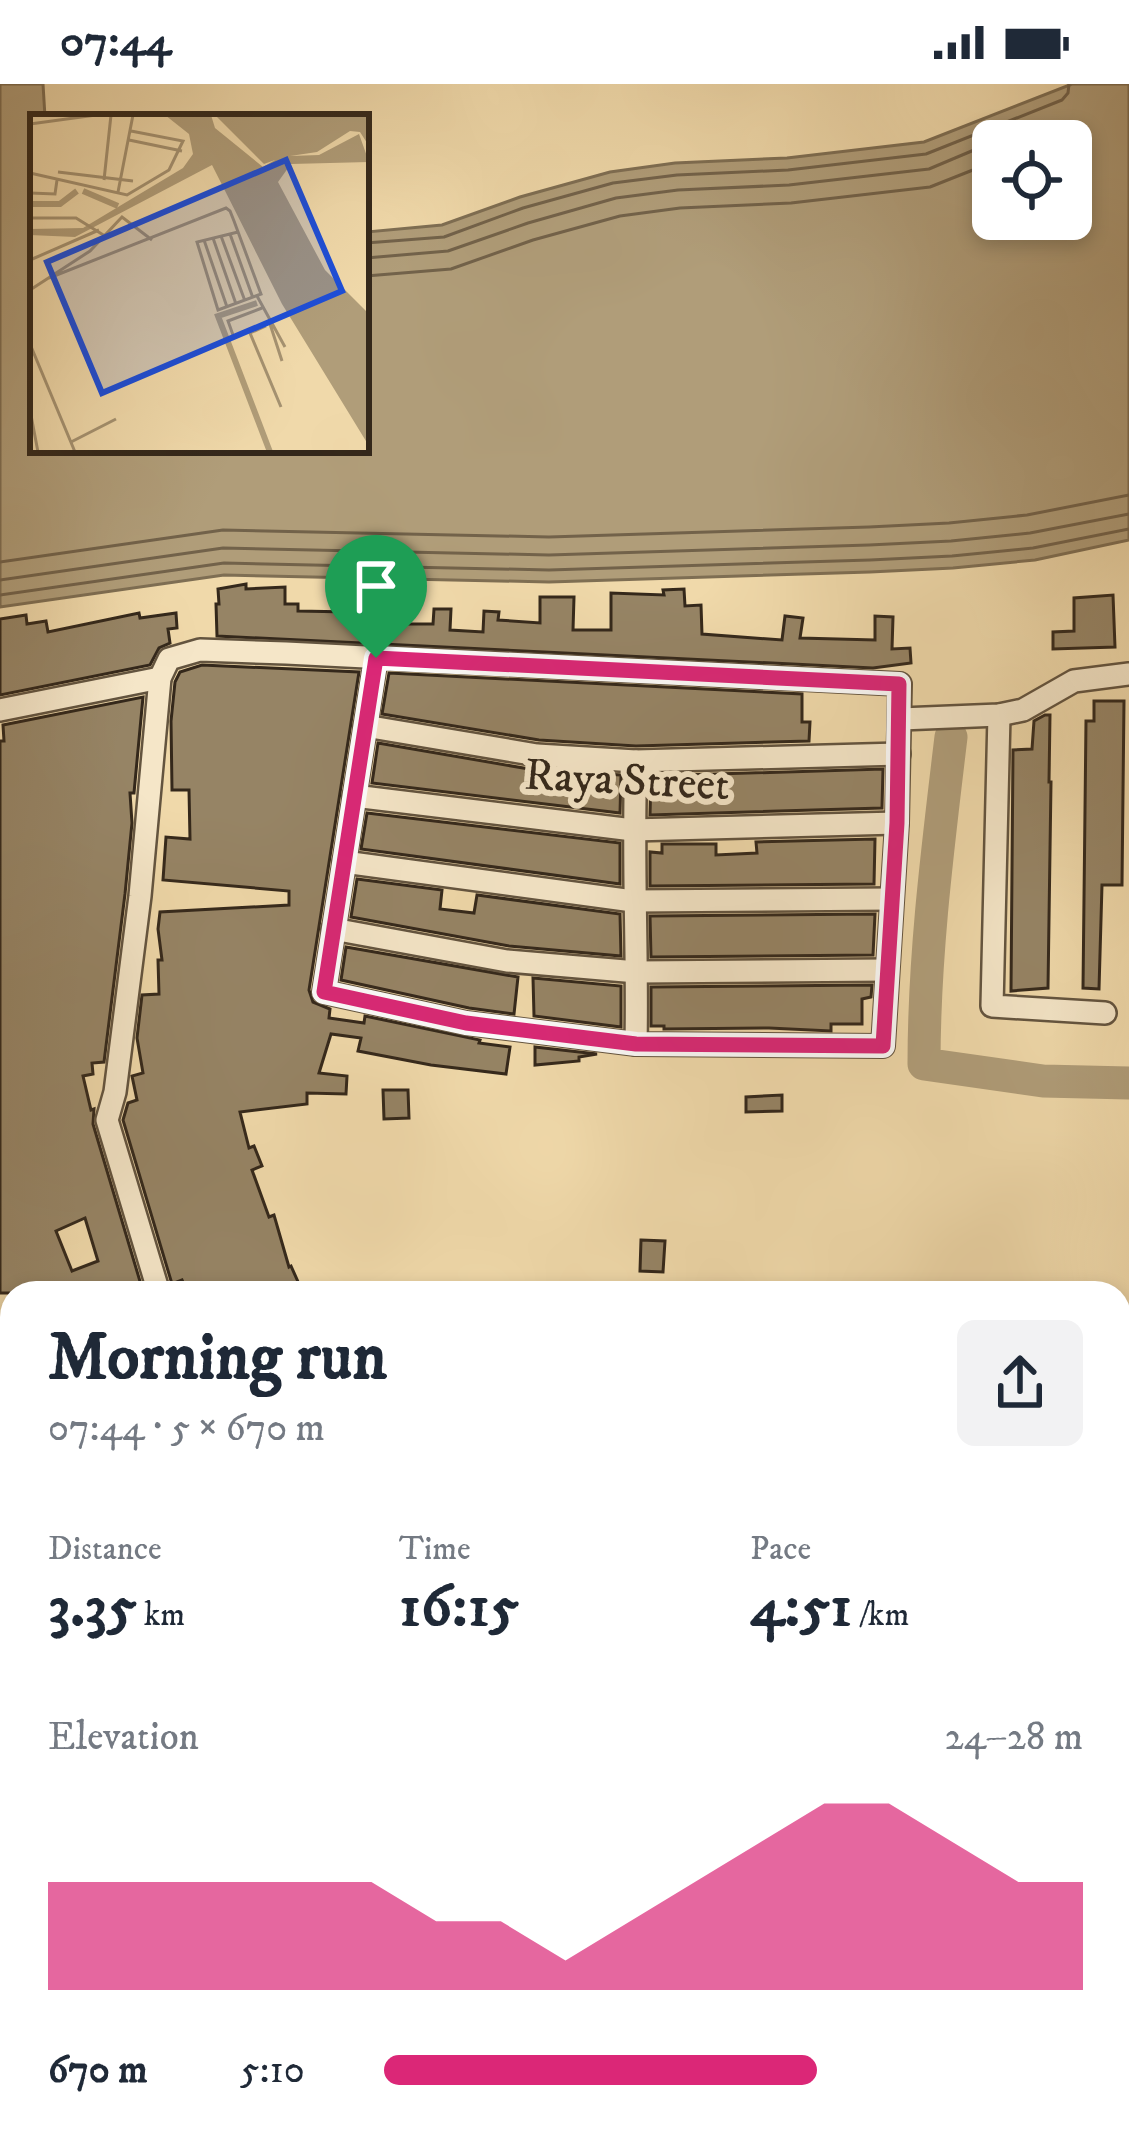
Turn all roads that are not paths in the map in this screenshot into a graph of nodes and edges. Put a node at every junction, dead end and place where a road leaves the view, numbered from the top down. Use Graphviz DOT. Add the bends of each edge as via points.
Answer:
graph roads {
  1 [pos="376,658"];
  2 [pos="1129,674"];
  3 [pos="160,678"];
  4 [pos="0,710"];
  5 [pos="992,715"];
  6 [pos="907,718"];
  7 [pos="365,726"];
  8 [pos="899,754"];
  9 [pos="636,761"];
  10 [pos="354,796"];
  11 [pos="897,823"];
  12 [pos="633,830"];
  13 [pos="344,862"];
  14 [pos="892,898"];
  15 [pos="633,901"];
  16 [pos="333,929"];
  17 [pos="887,970"];
  18 [pos="637,972"];
  19 [pos="1105,1013"];
  20 [pos="636,1044"];
  21 [pos="155,1281"];
  1 -- 3 [label="street" via="200,650 169,659"];
  1 -- 6 [label="street" via="899,684"];
  1 -- 7 [label="street"];
  2 -- 5 [label="street" via="1074,681 1023,710"];
  3 -- 4 [label="street"];
  3 -- 21 [label="street" via="140,896 106,1120"];
  5 -- 6 [label="street"];
  5 -- 19 [label="street" via="992,1006"];
  6 -- 8 [label="street"];
  7 -- 9 [label="street" via="537,755"];
  7 -- 10 [label="street"];
  8 -- 9 [label="street"];
  8 -- 11 [label="street"];
  9 -- 12 [label="street"];
  10 -- 12 [label="street, Raya Street"];
  10 -- 13 [label="street"];
  11 -- 12 [label="street, Raya Street"];
  11 -- 14 [label="street"];
  12 -- 15 [label="street"];
  13 -- 15 [label="street"];
  13 -- 16 [label="street"];
  14 -- 15 [label="street"];
  14 -- 17 [label="street"];
  15 -- 18 [label="street"];
  16 -- 18 [label="street" via="507,961"];
  16 -- 20 [label="street" via="324,992 466,1023"];
  17 -- 18 [label="street"];
  17 -- 20 [label="street" via="883,1046"];
  18 -- 20 [label="street"];
}
